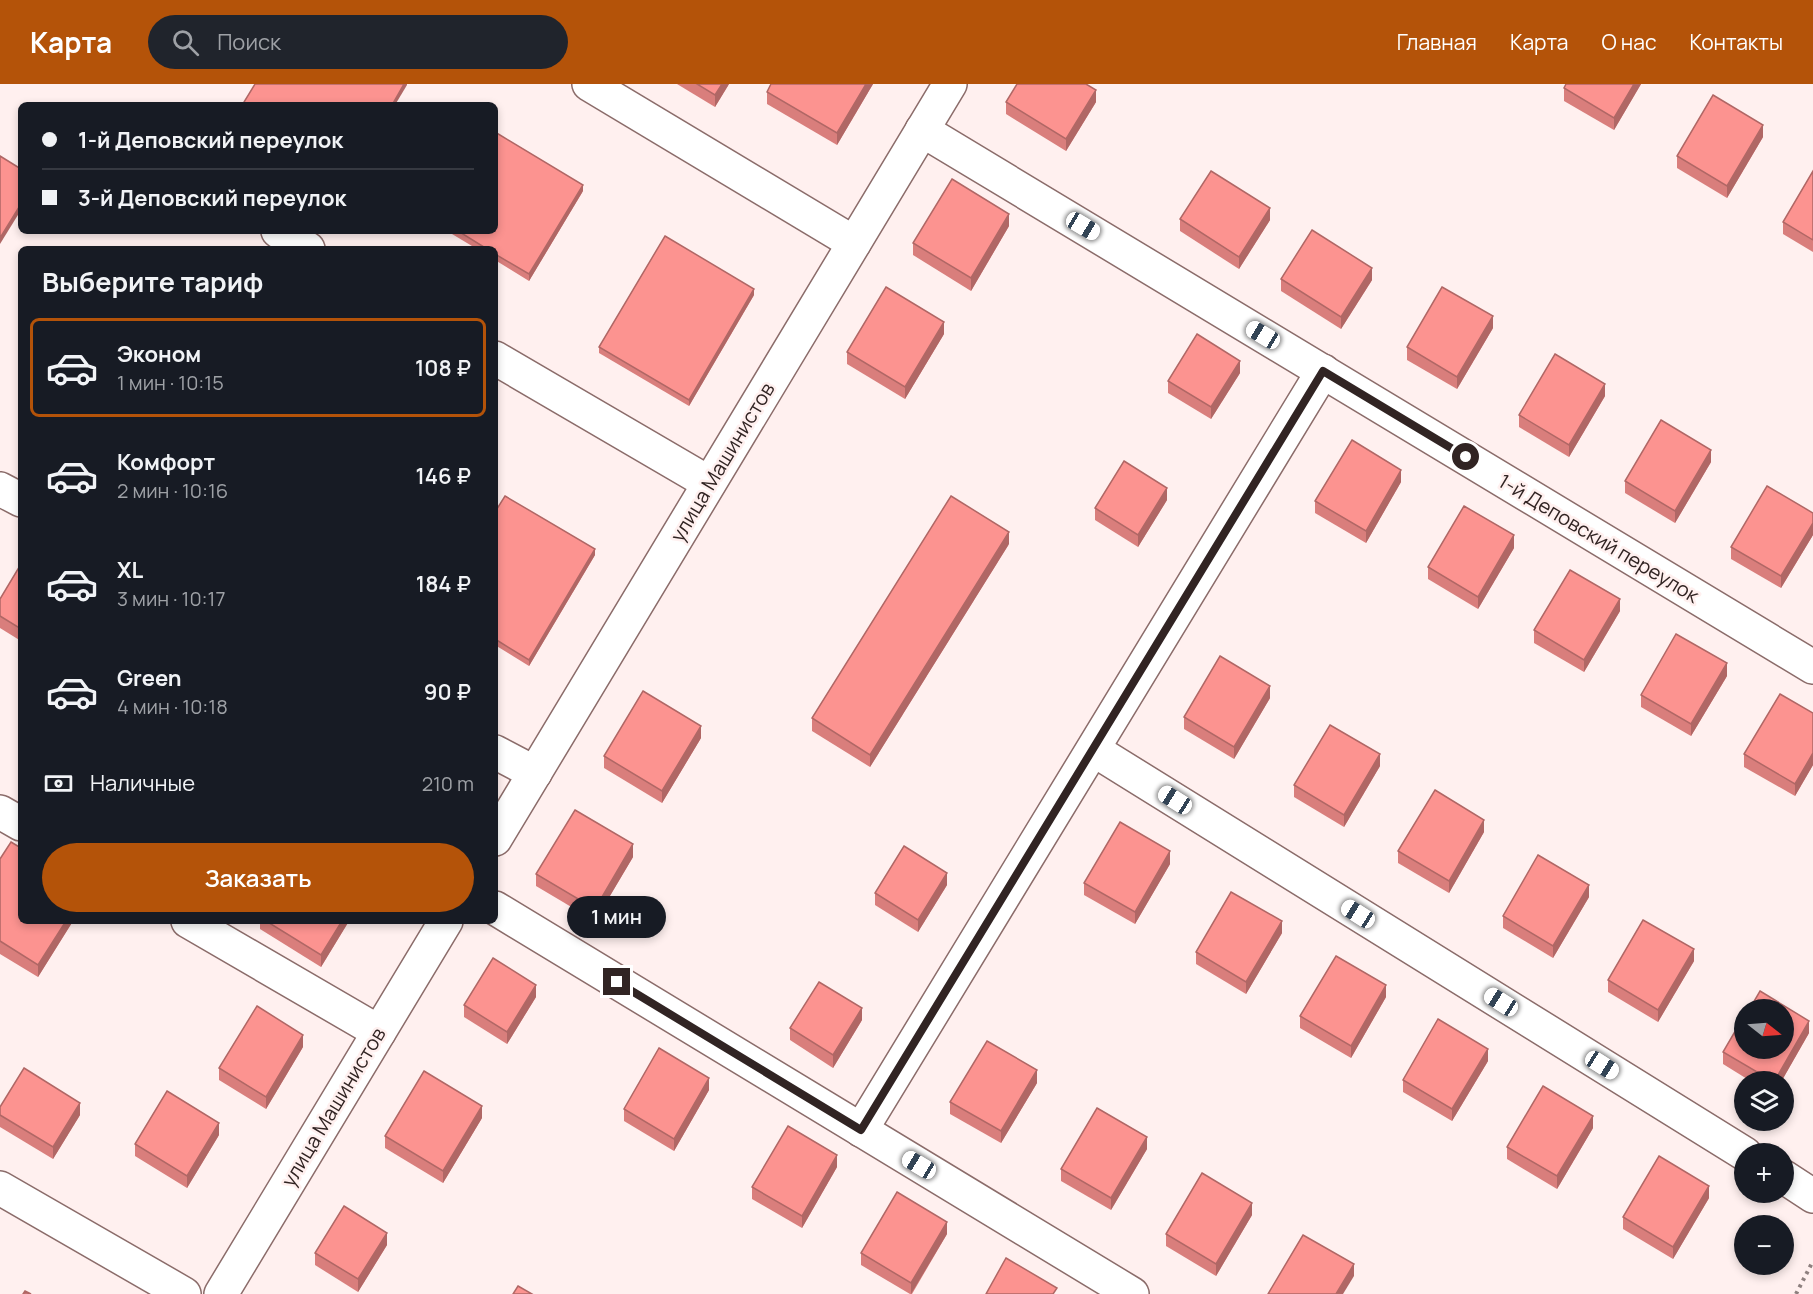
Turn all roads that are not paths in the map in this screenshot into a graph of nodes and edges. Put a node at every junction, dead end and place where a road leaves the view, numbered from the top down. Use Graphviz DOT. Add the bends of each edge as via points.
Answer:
graph roads {
  1 [pos="589,84"];
  2 [pos="950,84"];
  3 [pos="922,129"];
  4 [pos="283,234"];
  5 [pos="854,243"];
  6 [pos="303,246"];
  7 [pos="498,360"];
  8 [pos="1323,371"];
  9 [pos="709,483"];
  10 [pos="0,489"];
  11 [pos="18,498"];
  12 [pos="1813,667"];
  13 [pos="1094,750"];
  14 [pos="498,754"];
  15 [pos="535,773"];
  16 [pos="0,812"];
  17 [pos="18,822"];
  18 [pos="498,834"];
  19 [pos="498,910"];
  20 [pos="193,924"];
  21 [pos="444,924"];
  22 [pos="379,1032"];
  23 [pos="861,1130"];
  24 [pos="1734,1147"];
  25 [pos="1794,1184"];
  26 [pos="0,1188"];
  27 [pos="1813,1196"];
  28 [pos="184,1294"];
  29 [pos="221,1294"];
  30 [pos="1132,1294"];
  1 -- 5 [label="street"];
  2 -- 3 [label="street, улица Машинистов"];
  3 -- 5 [label="street, улица Машинистов"];
  3 -- 8 [label="street, 1-й Деповский переулок"];
  4 -- 6 [label="street"];
  5 -- 9 [label="street, улица Машинистов"];
  7 -- 9 [label="street"];
  8 -- 12 [label="street, 1-й Деповский переулок"];
  8 -- 13 [label="street"];
  9 -- 15 [label="street, улица Машинистов"];
  10 -- 11 [label="street"];
  13 -- 23 [label="street"];
  13 -- 24 [label="street"];
  14 -- 15 [label="street"];
  15 -- 18 [label="street, улица Машинистов"];
  16 -- 17 [label="street"];
  19 -- 23 [label="street"];
  20 -- 22 [label="street"];
  21 -- 22 [label="street, улица Машинистов"];
  22 -- 29 [label="street, улица Машинистов"];
  23 -- 30 [label="street"];
  25 -- 27 [label="street"];
  26 -- 28 [label="street"];
}
